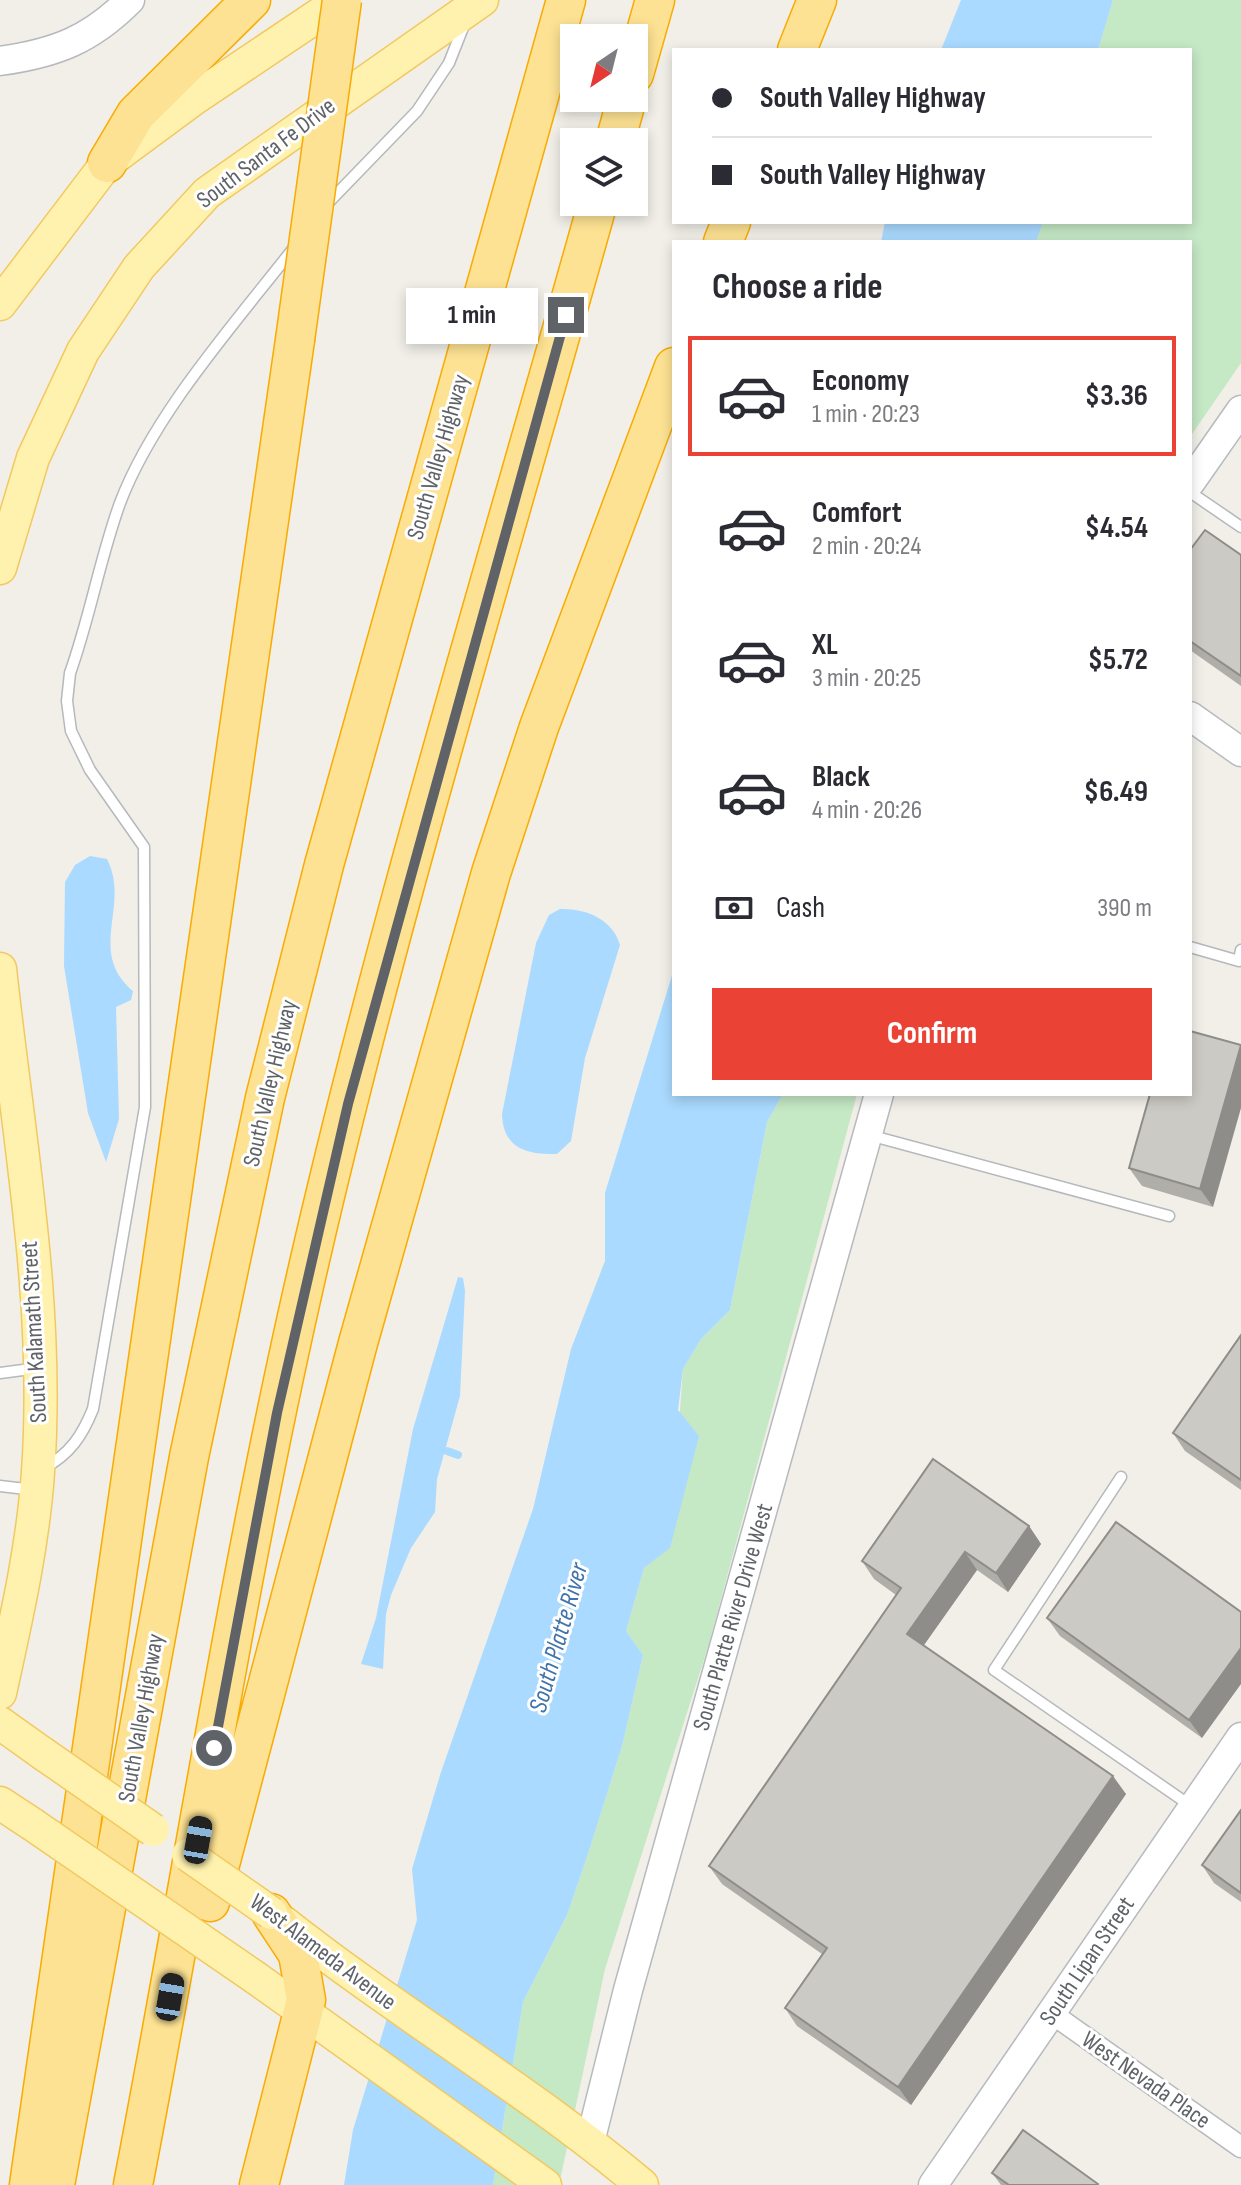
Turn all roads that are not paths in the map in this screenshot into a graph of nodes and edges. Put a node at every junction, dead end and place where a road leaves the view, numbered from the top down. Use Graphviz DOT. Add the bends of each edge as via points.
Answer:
graph roads {
  1 [pos="130,0"];
  2 [pos="251,0"];
  3 [pos="341,0"];
  4 [pos="566,0"];
  5 [pos="655,0"];
  6 [pos="817,0"];
  7 [pos="476,4"];
  8 [pos="648,25"];
  9 [pos="798,48"];
  10 [pos="0,61"];
  11 [pos="107,163"];
  12 [pos="594,216"];
  13 [pos="0,304"];
  14 [pos="672,372"];
  15 [pos="1241,410"];
  16 [pos="1192,480"];
  17 [pos="1192,493"];
  18 [pos="1241,527"];
  19 [pos="0,568"];
  20 [pos="1192,717"];
  21 [pos="1241,752"];
  22 [pos="1192,947"];
  23 [pos="1240,955"];
  24 [pos="0,969"];
  25 [pos="4,1042"];
  26 [pos="878,1096"];
  27 [pos="867,1134"];
  28 [pos="1169,1216"];
  29 [pos="39,1368"];
  30 [pos="0,1373"];
  31 [pos="1121,1477"];
  32 [pos="38,1481"];
  33 [pos="0,1486"];
  34 [pos="0,1693"];
  35 [pos="0,1723"];
  36 [pos="1233,1753"];
  37 [pos="0,1803"];
  38 [pos="1192,1807"];
  39 [pos="271,1913"];
  40 [pos="304,2013"];
  41 [pos="1051,2013"];
  42 [pos="590,2142"];
  43 [pos="1241,2147"];
  44 [pos="535,2179"];
  45 [pos="29,2185"];
  46 [pos="55,2185"];
  47 [pos="133,2185"];
  48 [pos="148,2185"];
  49 [pos="259,2185"];
  50 [pos="642,2185"];
  51 [pos="933,2185"];
  1 -- 10 [label="street" via="107,23 69,46"];
  2 -- 11 [label="highway" via="136,114"];
  3 -- 11 [label="main road"];
  3 -- 45 [label="highway, bridge"];
  4 -- 46 [label="highway, South Valley Highway" via="324,865 265,1098 183,1486"];
  5 -- 8 [label="highway"];
  6 -- 9 [label="highway"];
  7 -- 19 [label="main road, South Santa Fe Drive" via="207,193 139,267 83,351 33,458"];
  7 -- 32 [label="lane" via="449,63 417,111 339,189 189,385 144,453 120,502 70,673 67,701 71,731 90,770 144,847 145,1107 93,1409 76,1444"];
  11 -- 13 [label="main road"];
  12 -- 47 [label="highway" via="379,984 305,1285 257,1513"];
  14 -- 48 [label="highway" via="539,727 491,873 235,1803"];
  15 -- 16 [label="street"];
  17 -- 18 [label="lane"];
  20 -- 21 [label="street"];
  22 -- 23 [label="lane"];
  24 -- 25 [label="main road, South Kalamath Street"];
  25 -- 29 [label="main road, South Kalamath Street" via="28,1210"];
  26 -- 27 [label="street, South Platte River Drive West"];
  27 -- 28 [label="lane"];
  27 -- 42 [label="street, South Platte River Drive West"];
  29 -- 30 [label="lane"];
  29 -- 32 [label="main road, South Kalamath Street"];
  31 -- 38 [label="lane" via="994,1670"];
  32 -- 33 [label="lane"];
  32 -- 34 [label="main road, South Kalamath Street"];
  35 -- 39 [label="main road, West Alameda Avenue, bridge"];
  36 -- 38 [label="street, South Lipan Street"];
  37 -- 40 [label="main road, bridge"];
  38 -- 41 [label="street, South Lipan Street"];
  39 -- 40 [label="highway" via="298,1954"];
  39 -- 42 [label="main road, West Alameda Avenue" via="357,1980"];
  40 -- 44 [label="main road"];
  40 -- 49 [label="highway"];
  41 -- 43 [label="street, West Nevada Place"];
  41 -- 51 [label="street, South Lipan Street"];
  42 -- 50 [label="main road, West Alameda Avenue"];
}
